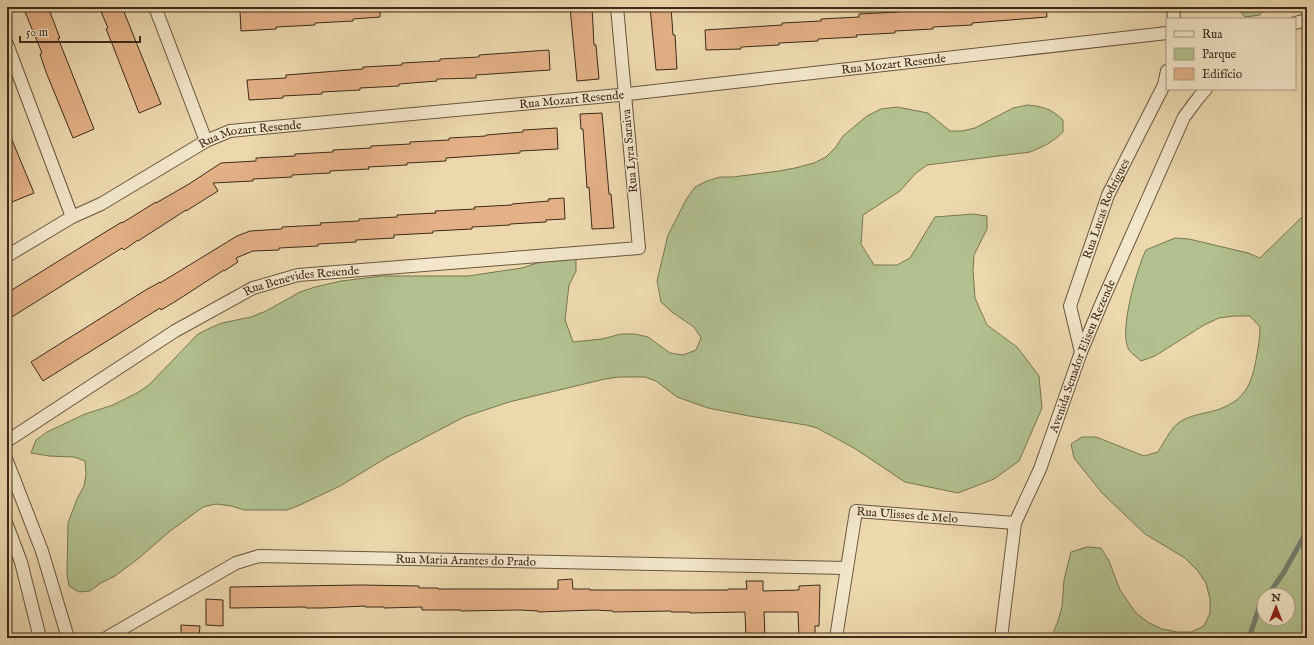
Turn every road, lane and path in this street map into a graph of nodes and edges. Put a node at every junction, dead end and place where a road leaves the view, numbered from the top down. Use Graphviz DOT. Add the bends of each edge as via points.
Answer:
graph roads {
  1 [pos="155,7"];
  2 [pos="617,7"];
  3 [pos="1172,7"];
  4 [pos="1174,18"];
  5 [pos="1307,20"];
  6 [pos="1296,24"];
  7 [pos="1166,33"];
  8 [pos="7,44"];
  9 [pos="1166,76"];
  10 [pos="1205,90"];
  11 [pos="625,94"];
  12 [pos="206,141"];
  13 [pos="72,217"];
  14 [pos="639,248"];
  15 [pos="7,256"];
  16 [pos="1081,352"];
  17 [pos="7,441"];
  18 [pos="7,460"];
  19 [pos="1015,523"];
  20 [pos="7,525"];
  21 [pos="847,568"];
  22 [pos="40,638"];
  23 [pos="68,638"];
  24 [pos="106,638"];
  25 [pos="836,638"];
  26 [pos="1001,638"];
  1 -- 12 [label="street"];
  2 -- 11 [label="street, Rua Lyra Saraiva"];
  3 -- 4 [label="street"];
  5 -- 6 [label="street"];
  7 -- 11 [label="street, Rua Mozart Resende"];
  8 -- 13 [label="street"];
  9 -- 16 [label="street, Rua Lucas Rodrigues" via="1164,85 1108,195 1070,306"];
  10 -- 16 [label="street, Avenida Senador Eliseu Rezende" via="1184,117"];
  11 -- 12 [label="street, Rua Mozart Resende" via="230,131"];
  11 -- 14 [label="street, Rua Lyra Saraiva"];
  12 -- 13 [label="street, Rua Mozart Resende" via="101,204"];
  13 -- 15 [label="street, Rua Mozart Resende"];
  14 -- 17 [label="street, Rua Benevides Resende" via="298,275 253,288 175,331"];
  16 -- 19 [label="street, Avenida Senador Eliseu Rezende" via="1040,469"];
  18 -- 23 [label="street" via="42,551"];
  19 -- 21 [label="street, Rua Ulisses de Melo" via="856,511"];
  19 -- 26 [label="street, Avenida Senador Eliseu Rezende"];
  20 -- 22 [label="street" via="21,562"];
  21 -- 24 [label="street, Rua Maria Arantes do Prado" via="259,556 236,563"];
  21 -- 25 [label="street, Rua Ulisses de Melo"];
}
